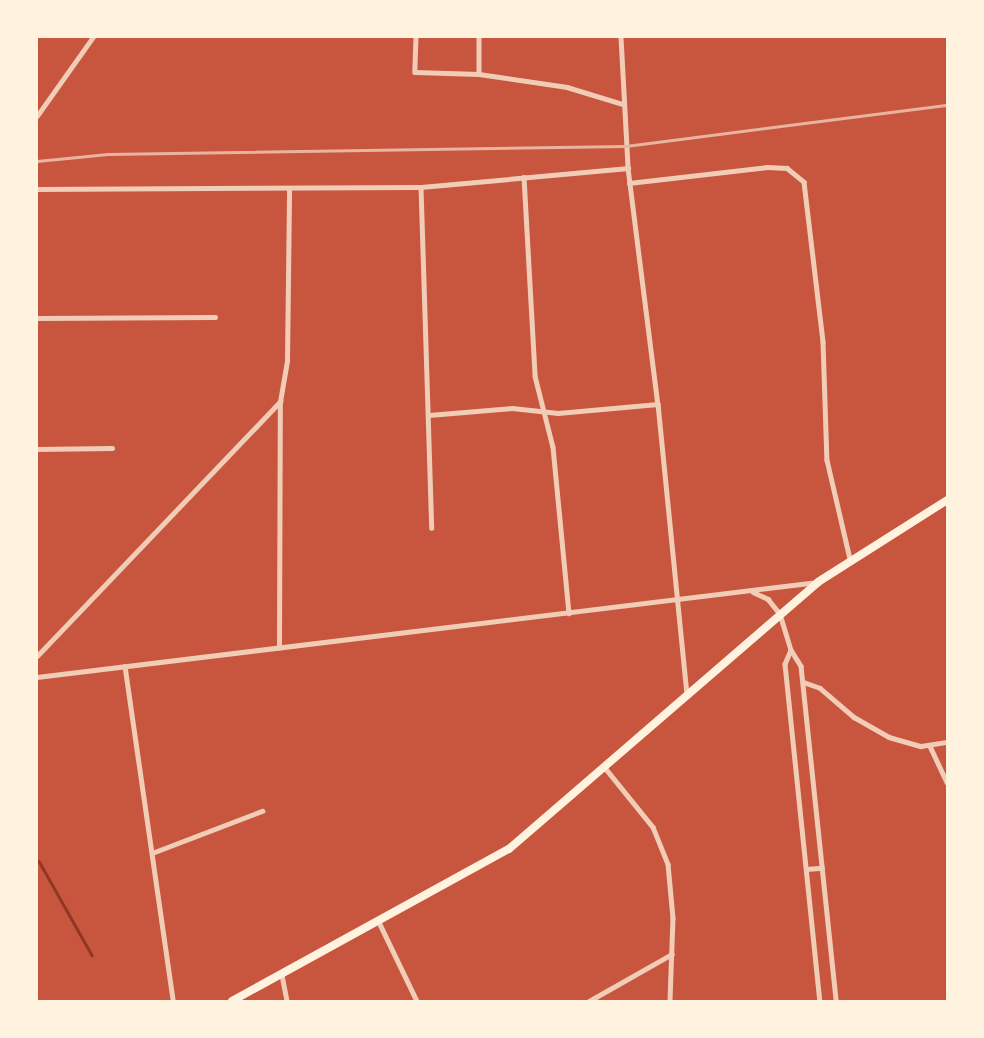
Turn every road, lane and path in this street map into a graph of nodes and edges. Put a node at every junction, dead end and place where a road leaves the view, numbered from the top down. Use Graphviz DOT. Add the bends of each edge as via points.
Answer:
graph roads {
  1 [pos="93,37"];
  2 [pos="416,37"];
  3 [pos="479,37"];
  4 [pos="621,37"];
  5 [pos="479,74"];
  6 [pos="623,104"];
  7 [pos="37,116"];
  8 [pos="628,168"];
  9 [pos="524,177"];
  10 [pos="629,183"];
  11 [pos="421,187"];
  12 [pos="37,189"];
  13 [pos="289,190"];
  14 [pos="215,317"];
  15 [pos="37,318"];
  16 [pos="280,402"];
  17 [pos="658,404"];
  18 [pos="543,411"];
  19 [pos="429,415"];
  20 [pos="112,448"];
  21 [pos="37,449"];
  22 [pos="947,500"];
  23 [pos="432,528"];
  24 [pos="850,559"];
  25 [pos="818,582"];
  26 [pos="746,591"];
  27 [pos="678,600"];
  28 [pos="569,612"];
  29 [pos="780,614"];
  30 [pos="279,648"];
  31 [pos="791,650"];
  32 [pos="37,656"];
  33 [pos="125,666"];
  34 [pos="37,677"];
  35 [pos="803,682"];
  36 [pos="687,698"];
  37 [pos="947,742"];
  38 [pos="930,746"];
  39 [pos="606,769"];
  40 [pos="947,782"];
  41 [pos="262,811"];
  42 [pos="152,853"];
  43 [pos="822,868"];
  44 [pos="806,869"];
  45 [pos="377,919"];
  46 [pos="671,954"];
  47 [pos="281,971"];
  48 [pos="173,1001"];
  49 [pos="232,1001"];
  50 [pos="287,1001"];
  51 [pos="417,1001"];
  52 [pos="589,1001"];
  53 [pos="670,1001"];
  54 [pos="820,1001"];
  55 [pos="836,1001"];
  1 -- 7 [label="street"];
  2 -- 5 [label="street" via="415,72"];
  3 -- 5 [label="street"];
  4 -- 6 [label="street"];
  5 -- 6 [label="street" via="567,87"];
  6 -- 8 [label="street"];
  8 -- 9 [label="street"];
  8 -- 10 [label="street"];
  9 -- 11 [label="street"];
  9 -- 18 [label="street" via="535,376"];
  10 -- 17 [label="street"];
  10 -- 24 [label="street" via="781,167 799,174 806,187 825,369 827,460"];
  11 -- 13 [label="street"];
  11 -- 19 [label="street"];
  12 -- 13 [label="street"];
  13 -- 16 [label="street" via="287,360"];
  14 -- 15 [label="street"];
  16 -- 30 [label="street"];
  16 -- 32 [label="street"];
  17 -- 18 [label="street"];
  17 -- 27 [label="street"];
  18 -- 19 [label="street" via="512,408"];
  18 -- 28 [label="street" via="553,447"];
  19 -- 23 [label="street"];
  20 -- 21 [label="street"];
  22 -- 24 [label="main road"];
  24 -- 25 [label="main road"];
  25 -- 26 [label="street"];
  25 -- 29 [label="main road"];
  26 -- 27 [label="street"];
  26 -- 29 [label="street" via="764,596"];
  27 -- 28 [label="street"];
  27 -- 36 [label="street"];
  28 -- 30 [label="street"];
  29 -- 31 [label="street"];
  29 -- 36 [label="main road"];
  30 -- 33 [label="street"];
  31 -- 35 [label="street" via="800,663"];
  31 -- 44 [label="street" via="785,662"];
  33 -- 34 [label="street"];
  33 -- 42 [label="street"];
  35 -- 38 [label="street" via="820,688 854,717 889,737"];
  35 -- 43 [label="street"];
  36 -- 39 [label="main road"];
  37 -- 38 [label="street"];
  38 -- 40 [label="street"];
  39 -- 45 [label="main road" via="488,863"];
  39 -- 46 [label="street" via="653,827 664,849 672,890"];
  41 -- 42 [label="street"];
  42 -- 48 [label="street"];
  43 -- 44 [label="street"];
  43 -- 55 [label="street"];
  44 -- 54 [label="street"];
  45 -- 47 [label="main road"];
  45 -- 51 [label="street"];
  46 -- 52 [label="street"];
  46 -- 53 [label="street"];
  47 -- 49 [label="main road"];
  47 -- 50 [label="street"];
}
